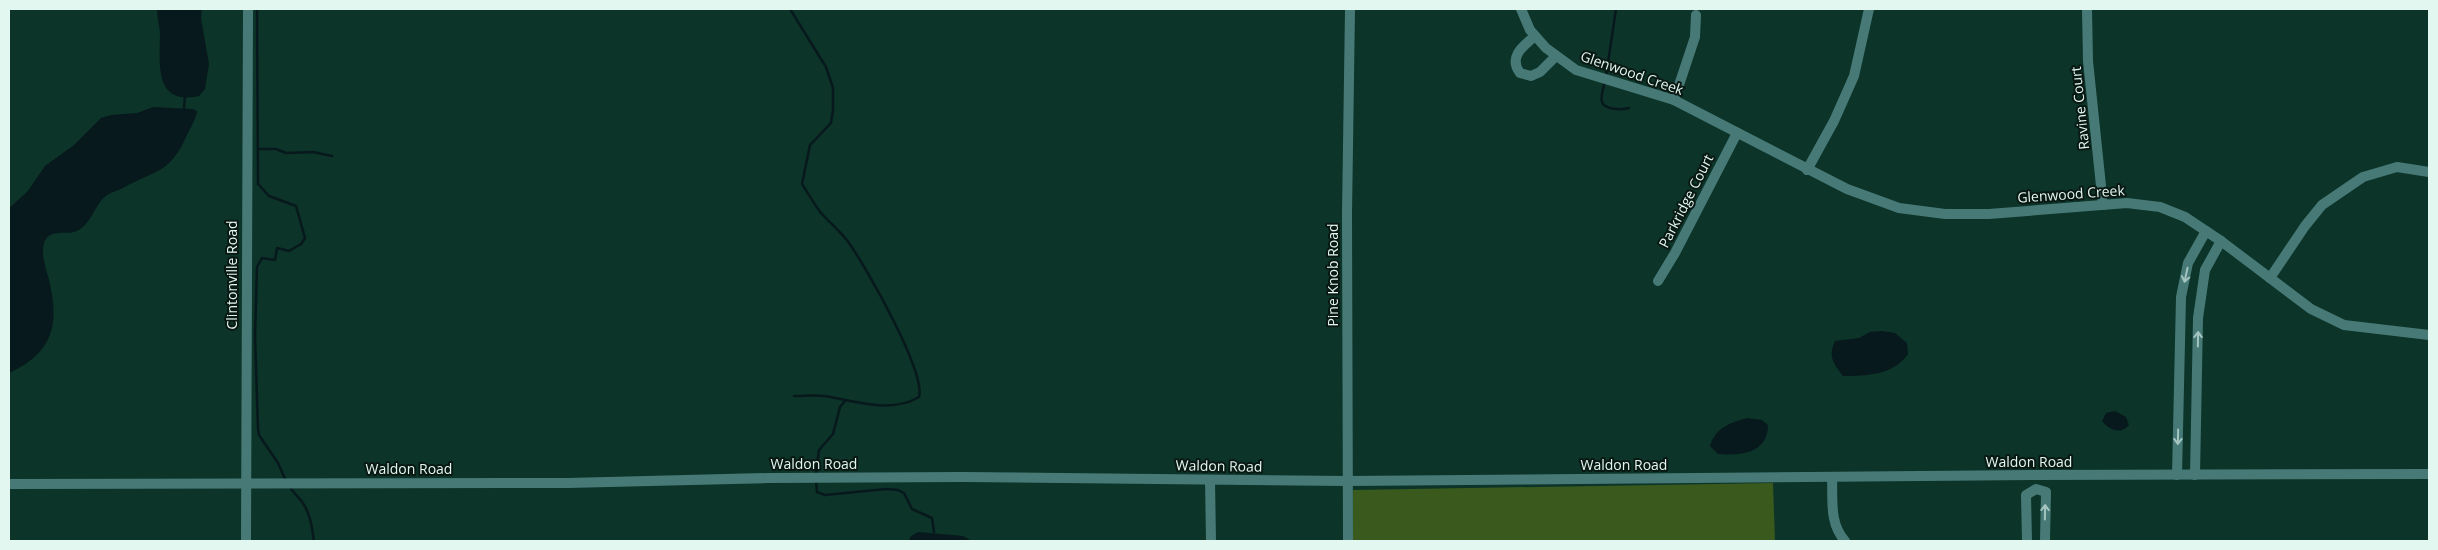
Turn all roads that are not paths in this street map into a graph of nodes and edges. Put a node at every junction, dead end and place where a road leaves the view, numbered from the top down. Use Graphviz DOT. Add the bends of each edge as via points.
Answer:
graph roads {
  1 [pos="248,9"];
  2 [pos="1350,9"];
  3 [pos="1521,9"];
  4 [pos="1869,9"];
  5 [pos="2087,9"];
  6 [pos="1696,15"];
  7 [pos="1535,36"];
  8 [pos="1556,56"];
  9 [pos="1674,100"];
  10 [pos="1737,133"];
  11 [pos="1807,170"];
  12 [pos="2429,172"];
  13 [pos="2103,205"];
  14 [pos="2206,231"];
  15 [pos="2221,241"];
  16 [pos="2270,278"];
  17 [pos="1658,281"];
  18 [pos="2429,335"];
  19 [pos="2180,364"];
  20 [pos="2198,364"];
  21 [pos="2429,474"];
  22 [pos="2036,475"];
  23 [pos="2177,475"];
  24 [pos="2195,475"];
  25 [pos="1832,477"];
  26 [pos="1210,480"];
  27 [pos="1348,481"];
  28 [pos="9,484"];
  29 [pos="246,485"];
  30 [pos="2036,489"];
  31 [pos="246,541"];
  32 [pos="1211,541"];
  33 [pos="1348,541"];
  34 [pos="1845,541"];
  35 [pos="2027,541"];
  36 [pos="2045,541"];
  1 -- 29 [label="street, Clintonville Road"];
  2 -- 27 [label="street, Pine Knob Road"];
  3 -- 7 [label="street, Glenwood Creek"];
  4 -- 11 [label="street" via="1854,76"];
  5 -- 13 [label="street, Ravine Court" via="2088,61"];
  6 -- 9 [label="street" via="1695,37"];
  7 -- 8 [label="street, Glenwood Creek"];
  7 -- 8 [label="street" via="1516,56 1520,73 1531,76 1540,72"];
  8 -- 9 [label="street, Glenwood Creek" via="1576,70"];
  9 -- 10 [label="street, Glenwood Creek"];
  10 -- 11 [label="street, Glenwood Creek"];
  10 -- 17 [label="street, Parkridge Court" via="1676,253"];
  11 -- 13 [label="street, Glenwood Creek" via="1899,208 1945,214 1989,214"];
  12 -- 16 [label="street" via="2398,167 2363,177 2322,205"];
  13 -- 14 [label="street, Glenwood Creek" via="2128,203 2160,208 2185,216"];
  14 -- 15 [label="street, Glenwood Creek"];
  14 -- 19 [label="street, one-way" via="2188,263 2181,297"];
  15 -- 16 [label="street, Glenwood Creek"];
  20 -- 15 [label="street, one-way" via="2198,318 2205,270"];
  16 -- 18 [label="street, Glenwood Creek" via="2311,309 2344,325"];
  19 -- 20 [label="street"];
  19 -- 23 [label="street, one-way"];
  20 -- 24 [label="street"];
  21 -- 24 [label="street, Waldon Road"];
  22 -- 23 [label="street, Waldon Road"];
  22 -- 25 [label="street, Waldon Road"];
  22 -- 30 [label="street"];
  23 -- 24 [label="street, Waldon Road"];
  25 -- 27 [label="street, Waldon Road"];
  25 -- 34 [label="street" via="1833,514 1837,532"];
  26 -- 27 [label="street, Waldon Road"];
  26 -- 29 [label="street, Waldon Road" via="933,477"];
  26 -- 32 [label="street"];
  27 -- 33 [label="street, Pine Knob Road"];
  28 -- 29 [label="street, Waldon Road"];
  29 -- 31 [label="street, Clintonville Road"];
  30 -- 35 [label="street" via="2026,495"];
  36 -- 30 [label="street, one-way" via="2046,492"];
}
